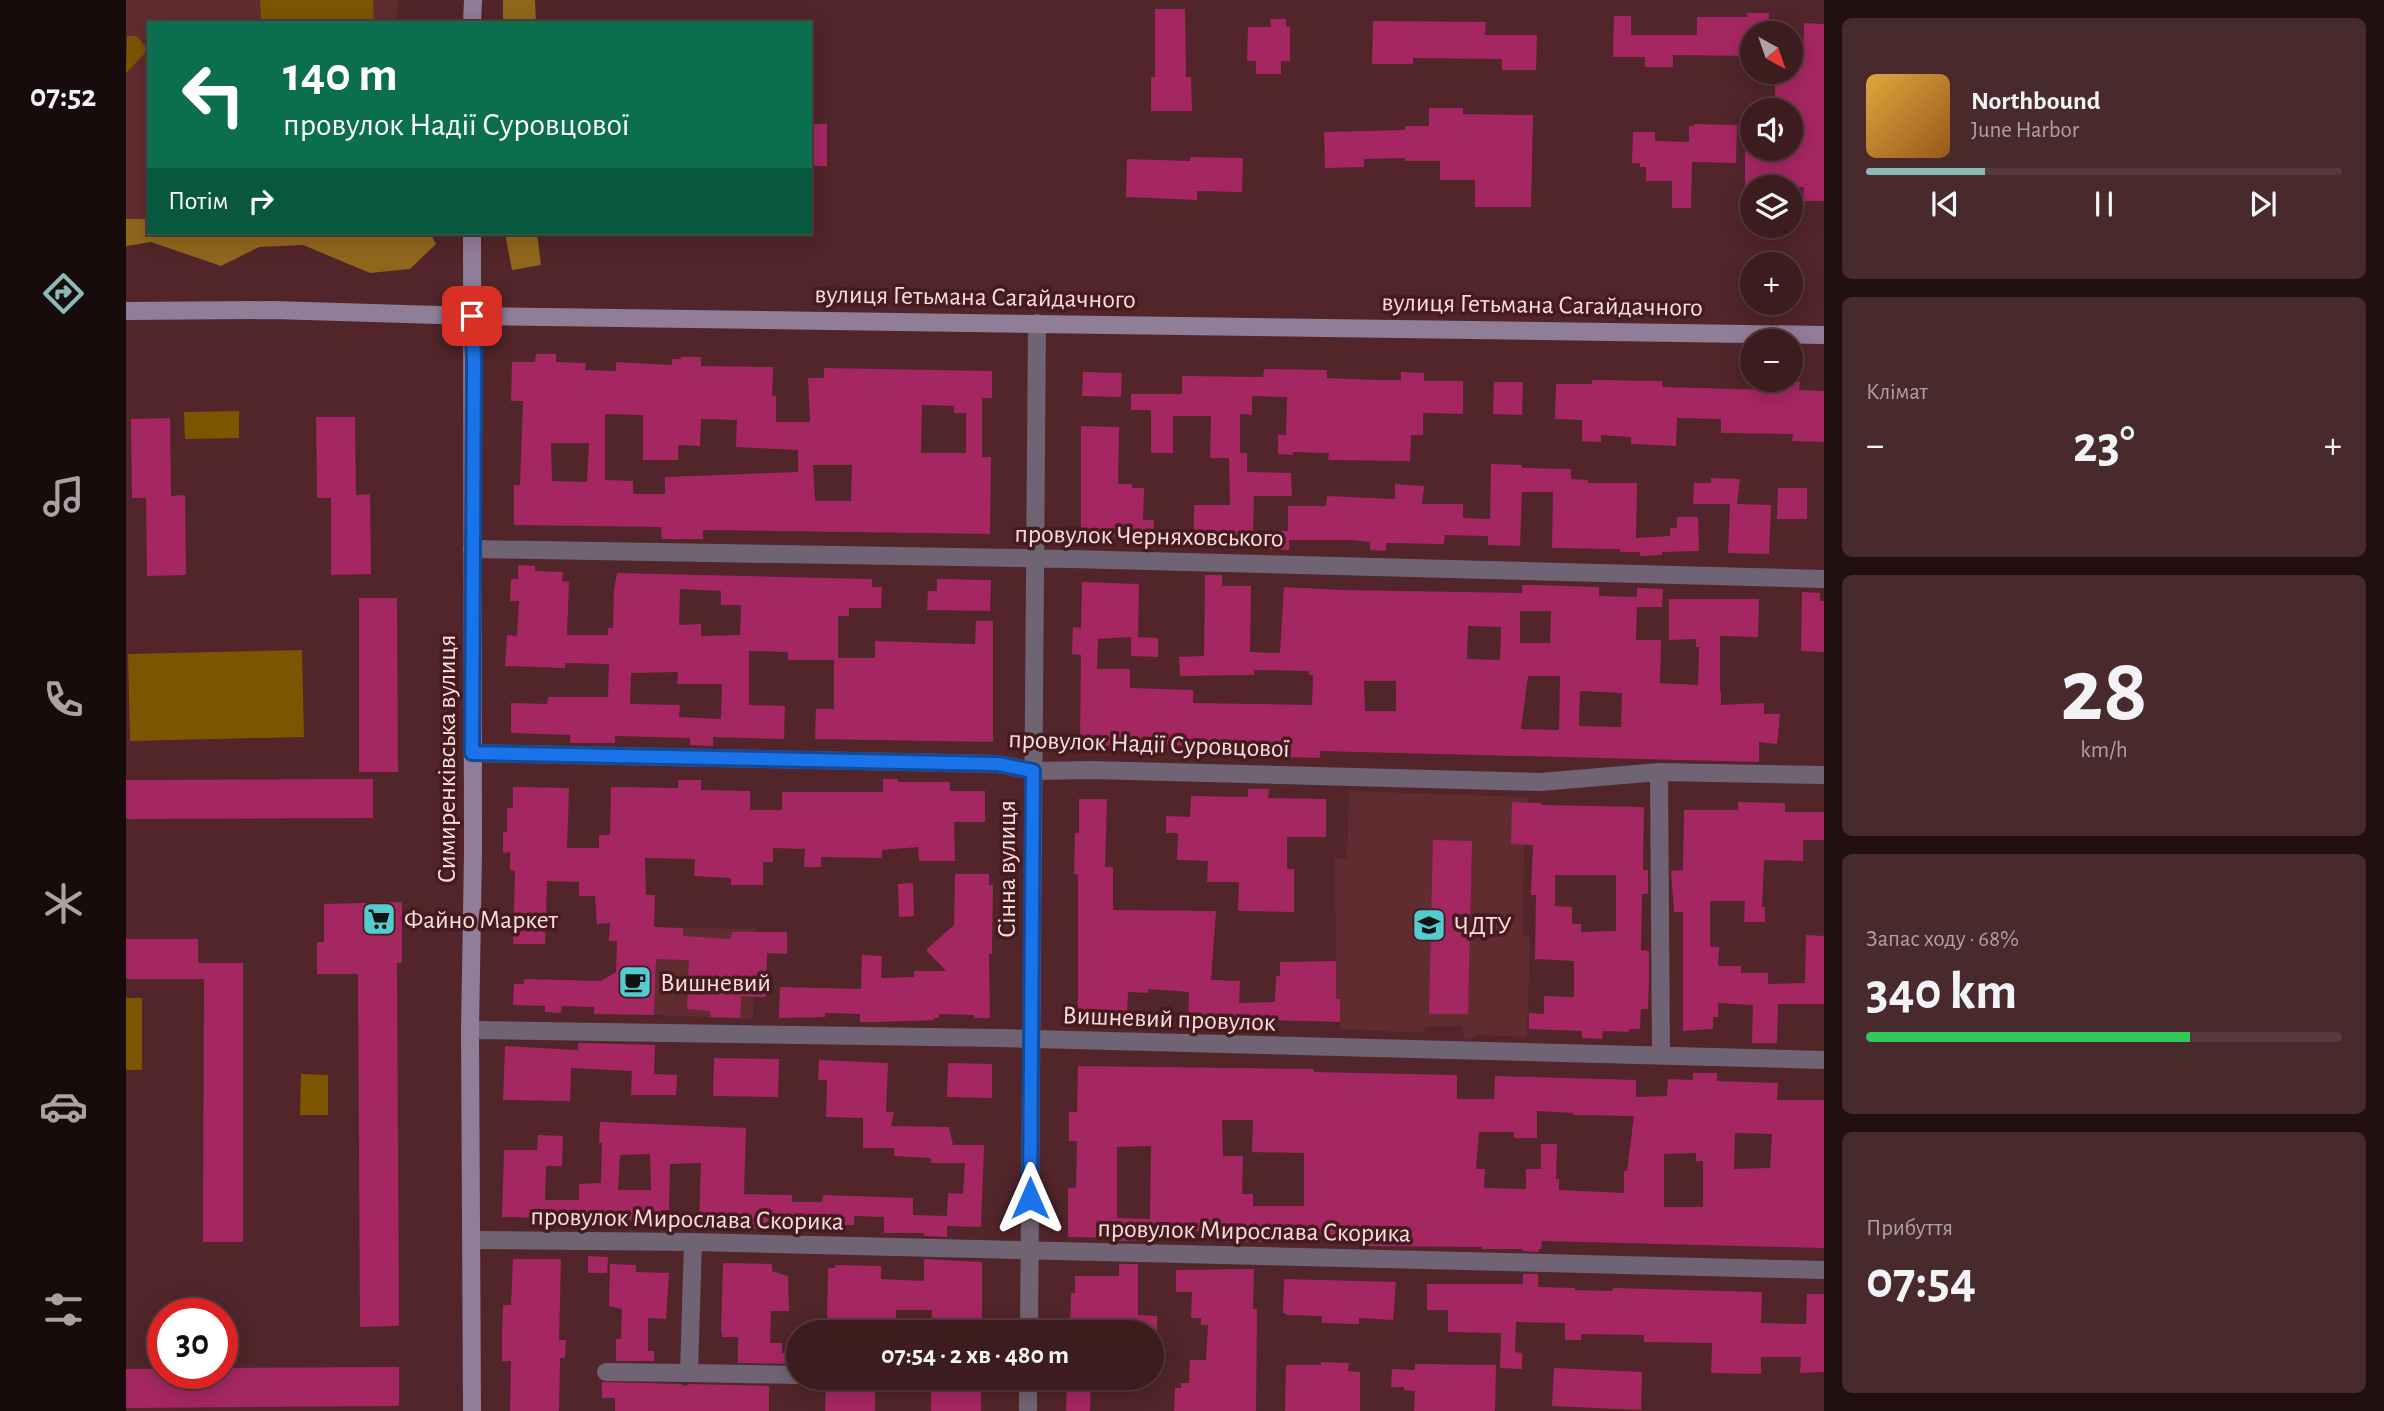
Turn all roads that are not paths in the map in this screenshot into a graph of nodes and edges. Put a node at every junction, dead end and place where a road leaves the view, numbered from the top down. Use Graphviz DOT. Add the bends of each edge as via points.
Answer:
graph roads {
  1 [pos="472,0"];
  2 [pos="472,21"];
  3 [pos="472,235"];
  4 [pos="126,311"];
  5 [pos="472,316"];
  6 [pos="1037,323"];
  7 [pos="1824,335"];
  8 [pos="472,548"];
  9 [pos="1035,558"];
  10 [pos="1824,579"];
  11 [pos="472,753"];
  12 [pos="1033,771"];
  13 [pos="1660,772"];
  14 [pos="1824,775"];
  15 [pos="470,1030"];
  16 [pos="1031,1040"];
  17 [pos="1661,1056"];
  18 [pos="1824,1060"];
  19 [pos="472,1240"];
  20 [pos="693,1242"];
  21 [pos="1029,1251"];
  22 [pos="1824,1270"];
  23 [pos="1029,1320"];
  24 [pos="606,1372"];
  25 [pos="690,1373"];
  26 [pos="786,1375"];
  27 [pos="1028,1390"];
  28 [pos="472,1411"];
  29 [pos="1028,1411"];
  1 -- 2 [label="main road"];
  3 -- 5 [label="main road, Симиренківська вулиця"];
  4 -- 5 [label="main road, вулиця Гетьмана Сагайдачного"];
  5 -- 6 [label="main road, вулиця Гетьмана Сагайдачного"];
  5 -- 8 [label="main road, Симиренківська вулиця"];
  6 -- 7 [label="main road, вулиця Гетьмана Сагайдачного"];
  6 -- 9 [label="street, Сінна вулиця"];
  8 -- 9 [label="street, провулок Черняховського"];
  8 -- 11 [label="main road, Симиренківська вулиця"];
  9 -- 10 [label="street, провулок Черняховського"];
  9 -- 12 [label="street, Сінна вулиця"];
  11 -- 12 [label="street, провулок Надії Суровцової" via="998,764"];
  11 -- 15 [label="main road, Симиренківська вулиця"];
  12 -- 13 [label="street, провулок Надії Суровцової" via="1540,782"];
  12 -- 16 [label="street, Сінна вулиця"];
  13 -- 14 [label="street, провулок Надії Суровцової"];
  13 -- 17 [label="street"];
  15 -- 16 [label="street, Вишневий провулок"];
  15 -- 19 [label="main road, Симиренківська вулиця"];
  16 -- 17 [label="street, Вишневий провулок"];
  16 -- 21 [label="street, Сінна вулиця"];
  17 -- 18 [label="street, Вишневий провулок"];
  19 -- 20 [label="street, провулок Мирослава Скорика"];
  19 -- 28 [label="main road, Симиренківська вулиця"];
  20 -- 21 [label="street, провулок Мирослава Скорика"];
  20 -- 25 [label="street"];
  21 -- 22 [label="street, провулок Мирослава Скорика"];
  21 -- 23 [label="street, Сінна вулиця"];
  24 -- 25 [label="street"];
  25 -- 26 [label="street"];
  27 -- 29 [label="street"];
}
